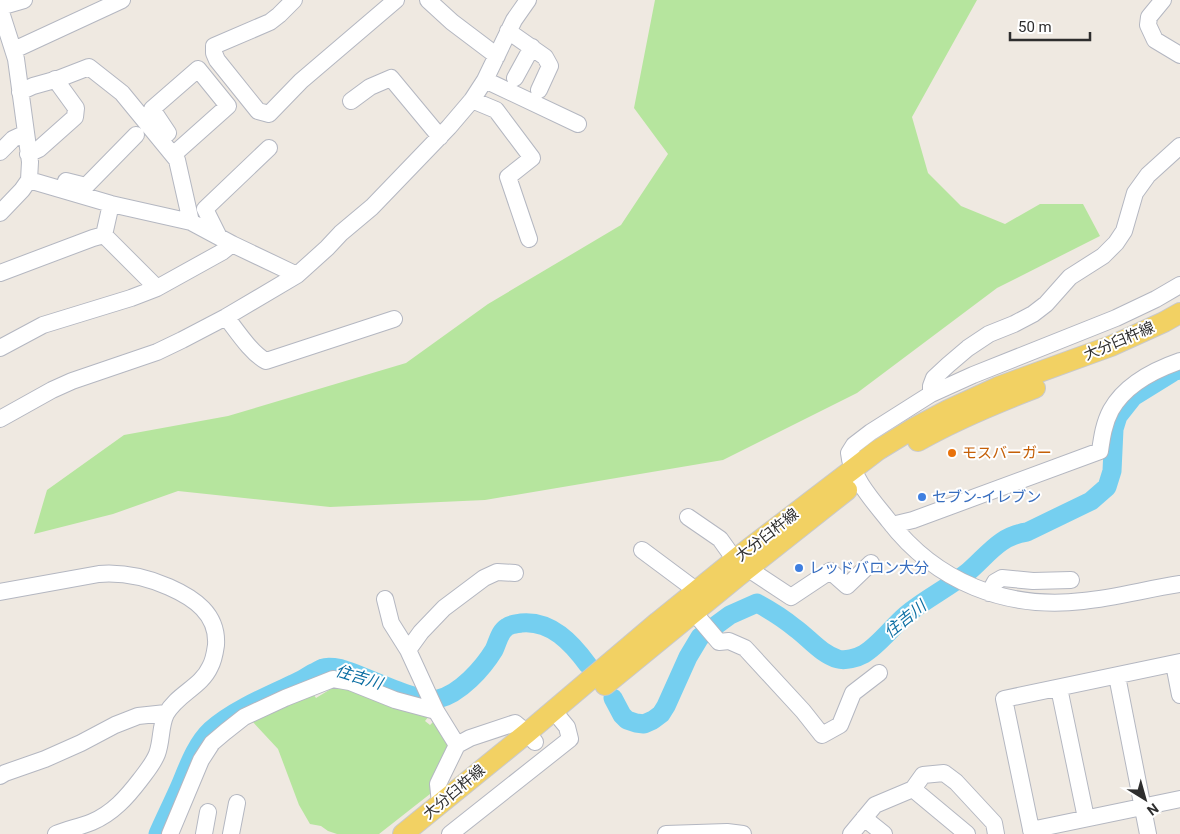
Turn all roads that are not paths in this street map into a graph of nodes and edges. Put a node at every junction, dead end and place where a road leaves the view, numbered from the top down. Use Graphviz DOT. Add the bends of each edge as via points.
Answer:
graph roads {
  1 [pos="24,0"];
  2 [pos="122,0"];
  3 [pos="294,0"];
  4 [pos="396,0"];
  5 [pos="428,0"];
  6 [pos="528,0"];
  7 [pos="1163,0"];
  8 [pos="0,8"];
  9 [pos="508,31"];
  10 [pos="8,45"];
  11 [pos="532,47"];
  12 [pos="1180,55"];
  13 [pos="497,56"];
  14 [pos="515,78"];
  15 [pos="55,80"];
  16 [pos="485,80"];
  17 [pos="539,90"];
  18 [pos="20,92"];
  19 [pos="472,100"];
  20 [pos="352,101"];
  21 [pos="578,124"];
  22 [pos="26,133"];
  23 [pos="136,135"];
  24 [pos="440,137"];
  25 [pos="1180,146"];
  26 [pos="269,148"];
  27 [pos="0,152"];
  28 [pos="176,152"];
  29 [pos="28,154"];
  30 [pos="28,180"];
  31 [pos="46,186"];
  32 [pos="111,204"];
  33 [pos="0,213"];
  34 [pos="190,222"];
  35 [pos="104,235"];
  36 [pos="529,239"];
  37 [pos="226,241"];
  38 [pos="0,273"];
  39 [pos="297,274"];
  40 [pos="1180,285"];
  41 [pos="157,288"];
  42 [pos="1180,312"];
  43 [pos="226,317"];
  44 [pos="394,319"];
  45 [pos="1180,328"];
  46 [pos="0,348"];
  47 [pos="1180,361"];
  48 [pos="931,394"];
  49 [pos="0,419"];
  50 [pos="857,475"];
  51 [pos="688,517"];
  52 [pos="892,525"];
  53 [pos="642,550"];
  54 [pos="871,562"];
  55 [pos="742,564"];
  56 [pos="515,574"];
  57 [pos="1071,580"];
  58 [pos="1180,584"];
  59 [pos="0,592"];
  60 [pos="989,593"];
  61 [pos="385,599"];
  62 [pos="699,613"];
  63 [pos="408,650"];
  64 [pos="1177,663"];
  65 [pos="879,673"];
  66 [pos="1117,676"];
  67 [pos="1059,688"];
  68 [pos="1180,695"];
  69 [pos="434,709"];
  70 [pos="166,713"];
  71 [pos="558,715"];
  72 [pos="531,738"];
  73 [pos="457,745"];
  74 [pos="0,776"];
  75 [pos="913,789"];
  76 [pos="1180,798"];
  77 [pos="237,803"];
  78 [pos="440,803"];
  79 [pos="1143,806"];
  80 [pos="208,812"];
  81 [pos="864,818"];
  82 [pos="1086,818"];
  83 [pos="1031,832"];
  84 [pos="56,834"];
  85 [pos="170,834"];
  86 [pos="204,834"];
  87 [pos="231,834"];
  88 [pos="402,834"];
  89 [pos="421,834"];
  90 [pos="450,834"];
  91 [pos="666,834"];
  92 [pos="743,834"];
  93 [pos="851,834"];
  94 [pos="884,834"];
  95 [pos="967,834"];
  96 [pos="996,834"];
  97 [pos="1148,834"];
  1 -- 8 [label="street"];
  2 -- 10 [label="street"];
  3 -- 4 [label="street" via="270,22 214,46 217,60 258,111 269,114 301,81"];
  5 -- 13 [label="street"];
  6 -- 9 [label="street"];
  7 -- 12 [label="street" via="1149,17 1148,25 1155,40"];
  8 -- 10 [label="street"];
  9 -- 11 [label="street"];
  9 -- 13 [label="street"];
  10 -- 18 [label="street" via="16,59"];
  11 -- 14 [label="street"];
  11 -- 17 [label="street" via="545,56 550,66"];
  13 -- 16 [label="street"];
  15 -- 18 [label="street"];
  15 -- 28 [label="street" via="89,67 122,93"];
  15 -- 29 [label="street" via="76,108 75,117 39,149"];
  16 -- 19 [label="street"];
  16 -- 21 [label="street"];
  18 -- 22 [label="street"];
  19 -- 24 [label="street"];
  19 -- 36 [label="street" via="496,110 532,158 508,177"];
  20 -- 24 [label="street" via="370,87 391,78"];
  22 -- 27 [label="street" via="13,139"];
  22 -- 29 [label="street"];
  23 -- 31 [label="street" via="86,186 56,178"];
  24 -- 39 [label="street" via="372,207"];
  25 -- 48 [label="street" via="1148,175 1136,193 1124,231 1103,256 1070,277 1046,304 1032,314 988,334 968,348 934,378"];
  26 -- 37 [label="street" via="205,209"];
  28 -- 28 [label="street" via="228,106 198,69 152,109"];
  28 -- 34 [label="street"];
  29 -- 30 [label="street"];
  30 -- 31 [label="street"];
  30 -- 33 [label="street"];
  31 -- 32 [label="street"];
  32 -- 34 [label="street"];
  32 -- 35 [label="street"];
  34 -- 37 [label="street"];
  35 -- 38 [label="street"];
  35 -- 41 [label="street"];
  37 -- 39 [label="street"];
  37 -- 41 [label="street" via="222,252"];
  39 -- 43 [label="street"];
  40 -- 48 [label="street" via="1116,318 973,374"];
  41 -- 46 [label="street" via="43,325"];
  42 -- 50 [label="main road, 大分臼杵線" via="1111,346 998,387 948,410 878,450"];
  43 -- 44 [label="street" via="266,361"];
  43 -- 49 [label="street" via="156,352 52,390"];
  45 -- 50 [label="main road, 大分臼杵線" via="934,432"];
  47 -- 52 [label="street" via="1144,378 1124,394 1111,410 1102,432 1100,451"];
  48 -- 50 [label="street" via="854,445 849,452"];
  50 -- 52 [label="street"];
  50 -- 55 [label="main road, 大分臼杵線"];
  51 -- 55 [label="street" via="720,540"];
  52 -- 60 [label="street" via="920,555 971,586"];
  53 -- 62 [label="street"];
  54 -- 55 [label="street" via="847,586 830,571 791,598"];
  55 -- 62 [label="main road, 大分臼杵線"];
  56 -- 63 [label="street" via="497,572 484,578 444,608"];
  57 -- 60 [label="street" via="1002,578 995,582"];
  58 -- 60 [label="street" via="1068,603 1037,603"];
  59 -- 70 [label="street" via="87,575 116,573 147,578 194,600 213,625 216,640 214,656 205,676"];
  61 -- 63 [label="street" via="391,623"];
  62 -- 65 [label="street" via="719,642 729,640 744,648 822,735 840,725 853,693"];
  62 -- 71 [label="main road, 大分臼杵線"];
  63 -- 69 [label="street"];
  64 -- 66 [label="street"];
  64 -- 68 [label="street"];
  66 -- 67 [label="street"];
  66 -- 79 [label="street"];
  67 -- 82 [label="street"];
  67 -- 83 [label="street" via="1004,699"];
  69 -- 73 [label="street"];
  69 -- 85 [label="street" via="333,679 244,717 212,743 200,760"];
  70 -- 74 [label="street" via="138,716"];
  70 -- 84 [label="street" via="156,758 130,794 101,817"];
  71 -- 72 [label="main road, 大分臼杵線"];
  71 -- 90 [label="street" via="567,727 570,739"];
  72 -- 73 [label="street" via="515,723"];
  72 -- 78 [label="main road, 大分臼杵線"];
  72 -- 89 [label="main road, 大分臼杵線"];
  73 -- 78 [label="street" via="438,784"];
  75 -- 81 [label="street" via="875,805"];
  75 -- 95 [label="street"];
  75 -- 96 [label="street" via="923,775 944,773 994,822"];
  76 -- 79 [label="street"];
  77 -- 87 [label="street"];
  78 -- 88 [label="main road, 大分臼杵線"];
  79 -- 82 [label="street"];
  79 -- 97 [label="street"];
  80 -- 86 [label="street"];
  81 -- 93 [label="street"];
  81 -- 94 [label="street"];
  82 -- 83 [label="street"];
  91 -- 92 [label="street"];
}
